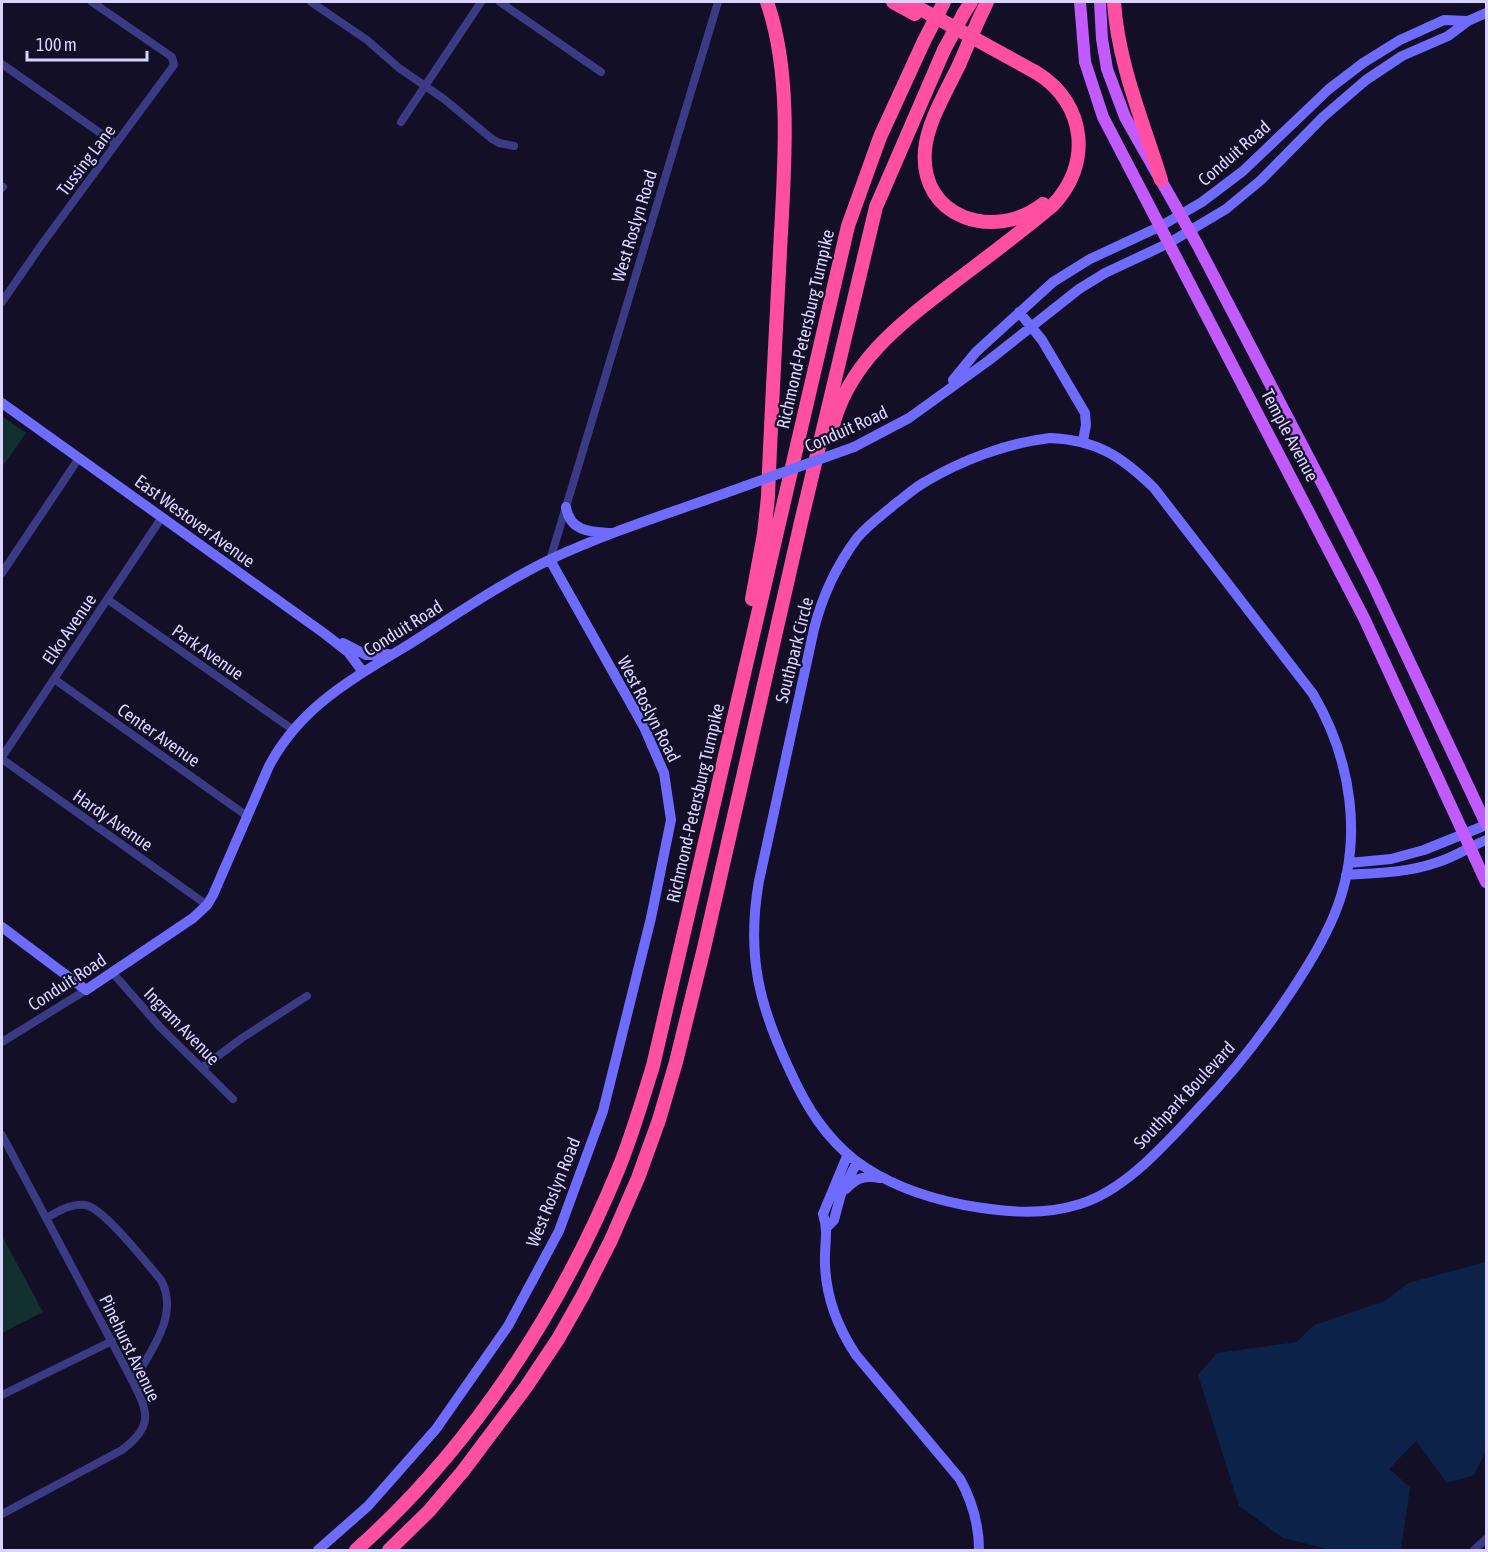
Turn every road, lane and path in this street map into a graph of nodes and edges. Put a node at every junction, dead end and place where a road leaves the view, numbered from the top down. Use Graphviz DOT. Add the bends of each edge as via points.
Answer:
graph roads {
  1 [pos="92,2"];
  2 [pos="311,2"];
  3 [pos="481,2"];
  4 [pos="500,2"];
  5 [pos="718,2"];
  6 [pos="767,2"];
  7 [pos="893,2"];
  8 [pos="908,2"];
  9 [pos="944,2"];
  10 [pos="987,2"];
  11 [pos="1080,2"];
  12 [pos="1100,2"];
  13 [pos="1114,2"];
  14 [pos="968,7"];
  15 [pos="1486,13"];
  16 [pos="1468,21"];
  17 [pos="2,64"];
  18 [pos="601,72"];
  19 [pos="425,87"];
  20 [pos="401,122"];
  21 [pos="116,144"];
  22 [pos="514,146"];
  23 [pos="1161,180"];
  24 [pos="1181,216"];
  25 [pos="1161,226"];
  26 [pos="1190,231"];
  27 [pos="1169,243"];
  28 [pos="2,302"];
  29 [pos="1019,312"];
  30 [pos="1031,326"];
  31 [pos="944,392"];
  32 [pos="2,403"];
  33 [pos="1083,441"];
  34 [pos="79,458"];
  35 [pos="566,507"];
  36 [pos="162,518"];
  37 [pos="801,522"];
  38 [pos="617,533"];
  39 [pos="550,560"];
  40 [pos="2,573"];
  41 [pos="107,599"];
  42 [pos="325,634"];
  43 [pos="394,653"];
  44 [pos="363,672"];
  45 [pos="54,679"];
  46 [pos="739,693"];
  47 [pos="292,729"];
  48 [pos="2,758"];
  49 [pos="247,816"];
  50 [pos="1486,825"];
  51 [pos="1464,833"];
  52 [pos="1486,840"];
  53 [pos="1470,847"];
  54 [pos="1349,863"];
  55 [pos="1346,875"];
  56 [pos="1486,882"];
  57 [pos="207,905"];
  58 [pos="2,927"];
  59 [pos="112,972"];
  60 [pos="86,990"];
  61 [pos="307,996"];
  62 [pos="2,1042"];
  63 [pos="202,1068"];
  64 [pos="233,1099"];
  65 [pos="2,1135"];
  66 [pos="852,1158"];
  67 [pos="886,1179"];
  68 [pos="841,1194"];
  69 [pos="46,1218"];
  70 [pos="827,1227"];
  71 [pos="112,1341"];
  72 [pos="133,1382"];
  73 [pos="2,1395"];
  74 [pos="2,1514"];
  75 [pos="1486,1539"];
  76 [pos="318,1551"];
  77 [pos="356,1551"];
  78 [pos="389,1551"];
  79 [pos="979,1551"];
  80 [pos="1474,1551"];
  1 -- 21 [label="street, Tussing Lane" via="172,57 174,65"];
  2 -- 19 [label="street" via="367,40"];
  3 -- 19 [label="street"];
  4 -- 18 [label="street"];
  5 -- 35 [label="street, West Roslyn Road"];
  6 -- 46 [label="highway" via="777,37 782,81 782,199 768,497"];
  7 -- 10 [label="highway, bridge" via="1039,83 1059,103 1070,131 1071,150 1058,189 1022,217 992,223 966,218 946,206 932,186 925,163 932,124 959,65 978,21"];
  8 -- 37 [label="highway" via="1052,85 1069,107 1076,125 1076,170 1065,193 1052,207 908,318 867,358 841,399 818,487"];
  9 -- 46 [label="highway, Richmond-Petersburg Turnpike, bridge" via="879,137 848,226"];
  11 -- 25 [label="main road, Temple Avenue" via="1083,52 1096,100"];
  12 -- 23 [label="main road, Temple Avenue" via="1104,54 1113,90"];
  13 -- 23 [label="highway" via="1126,73"];
  14 -- 37 [label="highway, bridge" via="944,50 876,207"];
  15 -- 16 [label="main road, Conduit Road"];
  16 -- 24 [label="main road, Conduit Road" via="1444,20 1363,63 1329,89 1243,171"];
  16 -- 26 [label="main road, Conduit Road" via="1366,80 1328,111 1250,190"];
  17 -- 21 [label="street"];
  19 -- 20 [label="street"];
  19 -- 22 [label="street" via="492,139"];
  21 -- 28 [label="street, Tussing Lane"];
  23 -- 24 [label="main road, Temple Avenue"];
  24 -- 25 [label="main road, Conduit Road"];
  24 -- 26 [label="main road, Temple Avenue"];
  25 -- 27 [label="main road, Temple Avenue"];
  25 -- 29 [label="main road, Conduit Road" via="1067,272"];
  26 -- 27 [label="main road, Conduit Road"];
  26 -- 50 [label="main road, Temple Avenue" via="1372,582"];
  27 -- 30 [label="main road, Conduit Road" via="1105,273"];
  27 -- 51 [label="main road, Temple Avenue" via="1364,618"];
  29 -- 30 [label="main road"];
  29 -- 31 [label="main road, Conduit Road" via="976,352"];
  30 -- 31 [label="main road, Conduit Road"];
  30 -- 33 [label="main road" via="1058,364 1084,413"];
  31 -- 38 [label="main road, Conduit Road, bridge" via="909,418 854,447"];
  32 -- 34 [label="main road, East Westover Avenue"];
  33 -- 54 [label="main road, Southpark Circle" via="1119,459 1163,498 1313,694 1337,744 1348,784"];
  33 -- 66 [label="main road, Southpark Circle" via="1050,438 1023,442 923,483 871,523 857,539 833,578 818,613 759,881 754,962 768,1021 803,1100 827,1134"];
  34 -- 36 [label="main road, East Westover Avenue"];
  34 -- 40 [label="street"];
  35 -- 38 [label="main road" via="570,519 580,529"];
  35 -- 39 [label="street, West Roslyn Road"];
  36 -- 41 [label="street, Elko Avenue"];
  36 -- 42 [label="main road, East Westover Avenue"];
  37 -- 78 [label="highway" via="676,1062 638,1178 583,1295 526,1387 463,1471"];
  38 -- 39 [label="main road, Conduit Road"];
  39 -- 43 [label="main road, Conduit Road"];
  39 -- 76 [label="main road, West Roslyn Road" via="644,727 664,773 671,820 651,918 603,1111 554,1242 508,1326 436,1429 368,1506"];
  41 -- 45 [label="street, Elko Avenue"];
  41 -- 47 [label="street, Park Avenue"];
  42 -- 43 [label="main road" via="366,654"];
  42 -- 44 [label="main road, East Westover Avenue" via="348,652"];
  43 -- 44 [label="main road, Conduit Road"];
  44 -- 47 [label="main road, Conduit Road" via="322,700"];
  45 -- 48 [label="street, Elko Avenue"];
  45 -- 49 [label="street, Center Avenue"];
  46 -- 77 [label="highway, Richmond-Petersburg Turnpike" via="653,1066 618,1169 594,1224 544,1317 474,1422 414,1494"];
  47 -- 49 [label="main road, Conduit Road" via="269,766"];
  48 -- 57 [label="street, Hardy Avenue"];
  49 -- 57 [label="main road, Conduit Road"];
  50 -- 51 [label="main road"];
  51 -- 53 [label="main road, Temple Avenue"];
  51 -- 54 [label="main road" via="1391,859"];
  52 -- 53 [label="main road"];
  53 -- 55 [label="main road" via="1416,868"];
  53 -- 56 [label="main road, Temple Avenue"];
  54 -- 55 [label="main road, Southpark Boulevard"];
  55 -- 67 [label="main road, Southpark Boulevard" via="1335,915 1266,1028 1173,1136 1112,1189 1079,1205 1004,1211 939,1200"];
  57 -- 59 [label="main road, Conduit Road"];
  58 -- 60 [label="main road"];
  59 -- 60 [label="main road, Conduit Road"];
  59 -- 63 [label="street, Ingram Avenue"];
  60 -- 62 [label="street, Conduit Road"];
  61 -- 63 [label="street"];
  63 -- 64 [label="street, Ingram Avenue"];
  65 -- 69 [label="street, Pinehurst Avenue"];
  66 -- 67 [label="main road, Southpark Boulevard"];
  66 -- 68 [label="main road"];
  66 -- 70 [label="main road" via="823,1214"];
  67 -- 68 [label="main road" via="859,1178"];
  68 -- 70 [label="main road" via="834,1220"];
  69 -- 71 [label="street, Pinehurst Avenue"];
  69 -- 72 [label="street" via="68,1206 92,1207 165,1287 165,1323"];
  70 -- 79 [label="main road" via="826,1284 845,1338 960,1479 974,1514"];
  71 -- 72 [label="street, Pinehurst Avenue"];
  71 -- 73 [label="street"];
  72 -- 74 [label="street, Pinehurst Avenue" via="146,1412 142,1428 131,1443"];
  75 -- 80 [label="street"];
}
